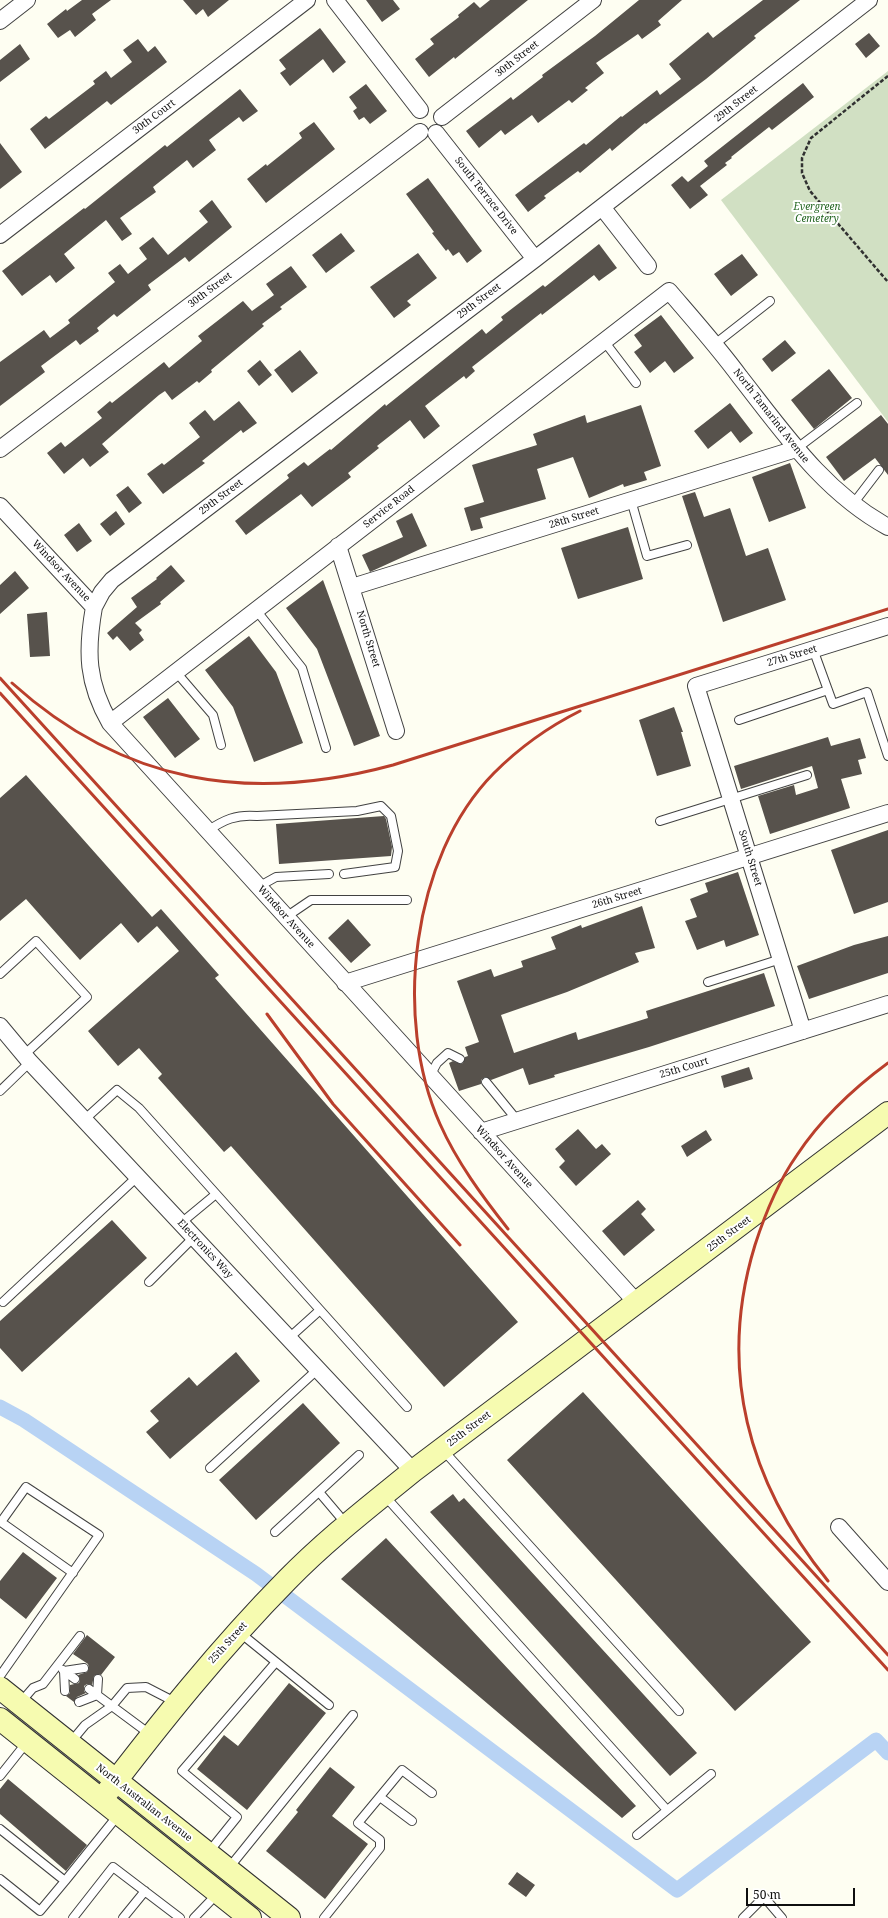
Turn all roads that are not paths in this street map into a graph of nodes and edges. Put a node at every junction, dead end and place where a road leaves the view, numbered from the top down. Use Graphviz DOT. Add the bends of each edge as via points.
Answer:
graph roads {
  1 [pos="27,0"];
  2 [pos="308,0"];
  3 [pos="335,0"];
  4 [pos="593,0"];
  5 [pos="870,0"];
  6 [pos="0,21"];
  7 [pos="420,110"];
  8 [pos="442,117"];
  9 [pos="420,132"];
  10 [pos="436,133"];
  11 [pos="602,207"];
  12 [pos="0,235"];
  13 [pos="535,259"];
  14 [pos="648,266"];
  15 [pos="669,291"];
  16 [pos="770,301"];
  17 [pos="604,341"];
  18 [pos="715,344"];
  19 [pos="636,383"];
  20 [pos="857,403"];
  21 [pos="796,448"];
  22 [pos="0,449"];
  23 [pos="879,470"];
  24 [pos="631,500"];
  25 [pos="852,504"];
  26 [pos="0,506"];
  27 [pos="888,526"];
  28 [pos="687,545"];
  29 [pos="338,546"];
  30 [pos="352,587"];
  31 [pos="94,607"];
  32 [pos="256,610"];
  33 [pos="888,626"];
  34 [pos="813,649"];
  35 [pos="176,672"];
  36 [pos="696,686"];
  37 [pos="828,690"];
  38 [pos="739,720"];
  39 [pos="110,723"];
  40 [pos="396,731"];
  41 [pos="221,745"];
  42 [pos="326,748"];
  43 [pos="888,756"];
  44 [pos="808,775"];
  45 [pos="731,799"];
  46 [pos="888,813"];
  47 [pos="660,821"];
  48 [pos="207,831"];
  49 [pos="749,856"];
  50 [pos="328,874"];
  51 [pos="344,874"];
  52 [pos="258,887"];
  53 [pos="407,900"];
  54 [pos="286,918"];
  55 [pos="781,959"];
  56 [pos="0,974"];
  57 [pos="708,982"];
  58 [pos="345,983"];
  59 [pos="888,1004"];
  60 [pos="0,1026"];
  61 [pos="804,1031"];
  62 [pos="27,1058"];
  63 [pos="460,1059"];
  64 [pos="430,1076"];
  65 [pos="486,1082"];
  66 [pos="0,1091"];
  67 [pos="888,1113"];
  68 [pos="84,1120"];
  69 [pos="517,1120"];
  70 [pos="481,1132"];
  71 [pos="137,1177"];
  72 [pos="216,1194"];
  73 [pos="181,1224"];
  74 [pos="194,1237"];
  75 [pos="149,1282"];
  76 [pos="3,1302"];
  77 [pos="637,1303"];
  78 [pos="320,1310"];
  79 [pos="289,1338"];
  80 [pos="318,1369"];
  81 [pos="407,1407"];
  82 [pos="442,1449"];
  83 [pos="359,1455"];
  84 [pos="210,1468"];
  85 [pos="413,1471"];
  86 [pos="319,1492"];
  87 [pos="384,1495"];
  88 [pos="348,1525"];
  89 [pos="839,1528"];
  90 [pos="275,1532"];
  91 [pos="73,1573"];
  92 [pos="888,1582"];
  93 [pos="238,1631"];
  94 [pos="80,1636"];
  95 [pos="276,1662"];
  96 [pos="57,1665"];
  97 [pos="84,1668"];
  98 [pos="64,1671"];
  99 [pos="0,1676"];
  100 [pos="75,1678"];
  101 [pos="98,1679"];
  102 [pos="0,1688"];
  103 [pos="89,1689"];
  104 [pos="65,1691"];
  105 [pos="97,1694"];
  106 [pos="79,1702"];
  107 [pos="178,1703"];
  108 [pos="20,1704"];
  109 [pos="330,1705"];
  110 [pos="112,1706"];
  111 [pos="679,1711"];
  112 [pos="353,1715"];
  113 [pos="0,1719"];
  114 [pos="151,1736"];
  115 [pos="28,1741"];
  116 [pos="70,1744"];
  117 [pos="710,1774"];
  118 [pos="0,1776"];
  119 [pos="116,1781"];
  120 [pos="432,1793"];
  121 [pos="380,1797"];
  122 [pos="102,1799"];
  123 [pos="667,1810"];
  124 [pos="120,1813"];
  125 [pos="412,1821"];
  126 [pos="0,1829"];
  127 [pos="637,1835"];
  128 [pos="208,1854"];
  129 [pos="228,1869"];
  130 [pos="0,1879"];
  131 [pos="65,1881"];
  132 [pos="145,1891"];
  133 [pos="218,1893"];
  134 [pos="73,1918"];
  135 [pos="123,1918"];
  136 [pos="180,1918"];
  137 [pos="194,1918"];
  138 [pos="250,1918"];
  139 [pos="289,1918"];
  140 [pos="324,1918"];
  141 [pos="743,1918"];
  142 [pos="782,1918"];
  1 -- 6 [label="street"];
  2 -- 12 [label="street, 30th Court"];
  3 -- 7 [label="street"];
  4 -- 8 [label="street, 30th Street"];
  5 -- 11 [label="street, 29th Street"];
  7 -- 8 [label="street" via="433,108"];
  7 -- 9 [label="street" via="415,121"];
  8 -- 10 [label="street" via="442,126"];
  9 -- 10 [label="street" via="428,135"];
  9 -- 22 [label="street, 30th Street"];
  10 -- 13 [label="street, South Terrace Drive"];
  11 -- 13 [label="street, 29th Street"];
  11 -- 14 [label="street"];
  13 -- 31 [label="street, 29th Street" via="112,580"];
  15 -- 17 [label="street, Service Road"];
  15 -- 18 [label="street, North Tamarind Avenue"];
  16 -- 18 [label="lane"];
  17 -- 19 [label="lane"];
  17 -- 29 [label="street, Service Road"];
  18 -- 21 [label="street, North Tamarind Avenue"];
  20 -- 21 [label="lane"];
  21 -- 24 [label="street, 28th Street"];
  21 -- 25 [label="street, North Tamarind Avenue" via="823,479"];
  23 -- 25 [label="lane"];
  24 -- 28 [label="lane" via="647,556"];
  24 -- 30 [label="street, 28th Street"];
  25 -- 27 [label="street, North Tamarind Avenue"];
  26 -- 31 [label="street, Windsor Avenue"];
  29 -- 30 [label="street, North Street"];
  29 -- 32 [label="street, Service Road"];
  30 -- 40 [label="street, North Street"];
  31 -- 39 [label="street, Windsor Avenue" via="89,635 90,671 95,695"];
  32 -- 35 [label="street, Service Road"];
  32 -- 42 [label="lane" via="302,668"];
  33 -- 34 [label="street, 27th Street"];
  34 -- 36 [label="street, 27th Street"];
  34 -- 37 [label="lane"];
  35 -- 39 [label="street, Service Road"];
  35 -- 41 [label="lane" via="213,715"];
  36 -- 45 [label="street, South Street"];
  37 -- 38 [label="lane"];
  37 -- 43 [label="lane" via="833,704 867,692"];
  39 -- 48 [label="street, Windsor Avenue"];
  44 -- 45 [label="lane"];
  45 -- 47 [label="lane"];
  45 -- 49 [label="street, South Street"];
  46 -- 49 [label="street, 26th Street"];
  48 -- 51 [label="lane" via="222,821 243,815 357,811 381,806 391,816 398,851 395,867"];
  48 -- 52 [label="street, Windsor Avenue"];
  49 -- 55 [label="street, South Street"];
  49 -- 58 [label="street, 26th Street"];
  50 -- 52 [label="lane" via="276,877"];
  52 -- 54 [label="street, Windsor Avenue"];
  53 -- 54 [label="lane" via="311,900"];
  54 -- 58 [label="street, Windsor Avenue"];
  55 -- 57 [label="lane"];
  55 -- 61 [label="street, South Street"];
  56 -- 62 [label="lane" via="36,941 88,997"];
  58 -- 64 [label="street, Windsor Avenue"];
  59 -- 61 [label="street, 25th Court"];
  60 -- 62 [label="street, Electronics Way"];
  61 -- 69 [label="street, 25th Court"];
  62 -- 66 [label="lane"];
  62 -- 68 [label="street, Electronics Way"];
  63 -- 64 [label="lane" via="448,1053 437,1063"];
  64 -- 70 [label="street, Windsor Avenue"];
  65 -- 69 [label="lane"];
  67 -- 77 [label="main road, 25th Street"];
  68 -- 71 [label="street, Electronics Way"];
  68 -- 72 [label="lane" via="118,1090 139,1108"];
  69 -- 70 [label="street, 25th Court"];
  70 -- 77 [label="street, Windsor Avenue"];
  71 -- 73 [label="street, Electronics Way"];
  71 -- 76 [label="lane"];
  72 -- 73 [label="lane"];
  72 -- 78 [label="lane"];
  73 -- 74 [label="street, Electronics Way"];
  74 -- 75 [label="lane"];
  74 -- 79 [label="street, Electronics Way"];
  77 -- 82 [label="main road, 25th Street"];
  78 -- 79 [label="lane"];
  78 -- 81 [label="lane"];
  79 -- 80 [label="street, Electronics Way"];
  80 -- 84 [label="lane"];
  80 -- 85 [label="street, Electronics Way"];
  82 -- 85 [label="main road, 25th Street"];
  82 -- 111 [label="lane"];
  83 -- 86 [label="lane"];
  85 -- 87 [label="main road, 25th Street"];
  86 -- 88 [label="lane"];
  86 -- 90 [label="lane"];
  87 -- 88 [label="main road, 25th Street"];
  87 -- 123 [label="lane"];
  88 -- 93 [label="main road, 25th Street" via="288,1579"];
  89 -- 92 [label="street"];
  91 -- 91 [label="lane" via="99,1535 26,1487 1,1522"];
  91 -- 99 [label="lane"];
  93 -- 95 [label="lane"];
  93 -- 107 [label="main road, 25th Street"];
  94 -- 96 [label="lane"];
  95 -- 109 [label="lane"];
  95 -- 128 [label="lane" via="182,1771 237,1817"];
  96 -- 98 [label="lane"];
  96 -- 108 [label="lane" via="43,1684 33,1688"];
  97 -- 98 [label="lane"];
  98 -- 100 [label="lane"];
  98 -- 104 [label="lane"];
  101 -- 105 [label="lane"];
  102 -- 108 [label="main road, North Australian Avenue"];
  103 -- 105 [label="lane"];
  105 -- 106 [label="lane"];
  105 -- 110 [label="lane"];
  107 -- 110 [label="lane" via="146,1687 127,1688"];
  107 -- 114 [label="main road, 25th Street"];
  108 -- 116 [label="main road, North Australian Avenue"];
  110 -- 114 [label="lane"];
  110 -- 116 [label="lane" via="85,1725"];
  112 -- 129 [label="lane"];
  113 -- 115 [label="main road"];
  114 -- 119 [label="main road, 25th Street"];
  115 -- 118 [label="lane"];
  115 -- 122 [label="main road"];
  116 -- 119 [label="main road, North Australian Avenue"];
  117 -- 123 [label="lane"];
  119 -- 122 [label="main road, 25th Street"];
  119 -- 128 [label="main road, North Australian Avenue"];
  120 -- 121 [label="lane" via="402,1770"];
  121 -- 125 [label="lane"];
  121 -- 140 [label="lane" via="358,1823 380,1840 380,1848"];
  122 -- 124 [label="main road"];
  123 -- 127 [label="lane"];
  124 -- 131 [label="lane"];
  124 -- 133 [label="main road"];
  126 -- 131 [label="lane"];
  128 -- 129 [label="main road, North Australian Avenue"];
  129 -- 139 [label="main road, North Australian Avenue"];
  130 -- 131 [label="lane" via="40,1911"];
  132 -- 134 [label="lane" via="113,1867"];
  132 -- 135 [label="lane"];
  132 -- 136 [label="lane"];
  133 -- 137 [label="lane"];
  133 -- 138 [label="main road"];
  141 -- 142 [label="lane" via="764,1897"];
}
